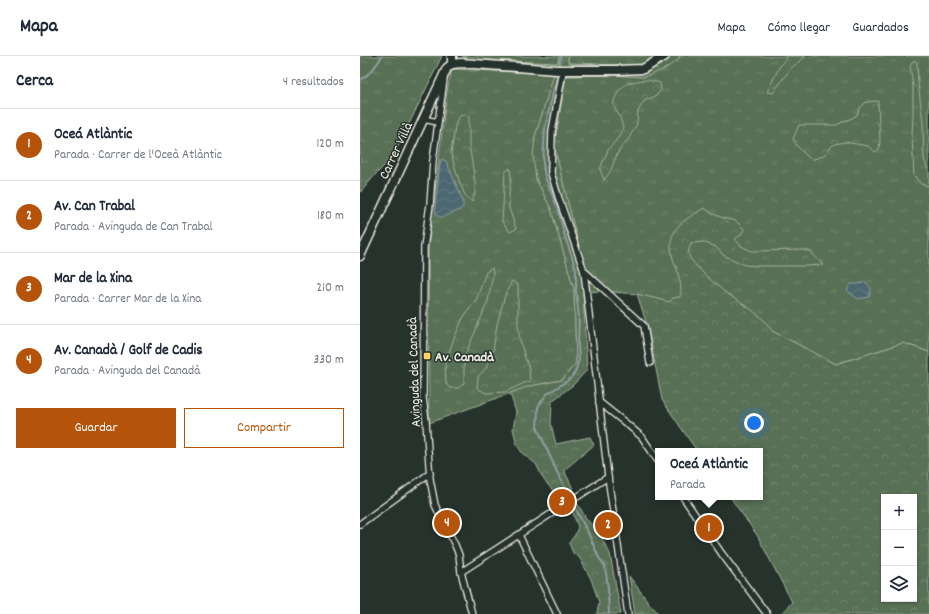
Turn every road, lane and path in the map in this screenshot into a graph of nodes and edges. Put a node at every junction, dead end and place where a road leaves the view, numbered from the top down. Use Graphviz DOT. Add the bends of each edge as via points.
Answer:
graph roads {
  1 [pos="665,56"];
  2 [pos="452,60"];
  3 [pos="561,70"];
  4 [pos="445,73"];
  5 [pos="424,119"];
  6 [pos="438,122"];
  7 [pos="360,256"];
  8 [pos="584,271"];
  9 [pos="650,363"];
  10 [pos="599,402"];
  11 [pos="655,456"];
  12 [pos="430,473"];
  13 [pos="608,477"];
  14 [pos="685,500"];
  15 [pos="360,524"];
  16 [pos="519,535"];
  17 [pos="461,572"];
  18 [pos="472,614"];
  19 [pos="558,614"];
  20 [pos="628,614"];
  21 [pos="766,614"];
  1 -- 3 [label="street" via="643,69"];
  2 -- 3 [label="street" via="461,63"];
  2 -- 4 [label="street, Carrer Villà"];
  3 -- 8 [label="street" via="552,131 551,173"];
  4 -- 5 [label="street, Carrer Villà"];
  4 -- 6 [label="street, Avinguda del Canadà"];
  5 -- 6 [label="street"];
  5 -- 7 [label="street, Carrer Villà"];
  6 -- 12 [label="street, Avinguda del Canadà" via="424,247 423,398"];
  8 -- 9 [label="street" via="644,326"];
  8 -- 10 [label="street"];
  10 -- 11 [label="street" via="642,437"];
  10 -- 13 [label="street"];
  12 -- 15 [label="street"];
  12 -- 17 [label="street, Avinguda del Canadà" via="435,505 459,555"];
  13 -- 16 [label="street"];
  13 -- 20 [label="street"];
  14 -- 21 [label="street"];
  16 -- 17 [label="street"];
  16 -- 19 [label="street"];
  17 -- 18 [label="street, Avinguda del Canadà"];
}
